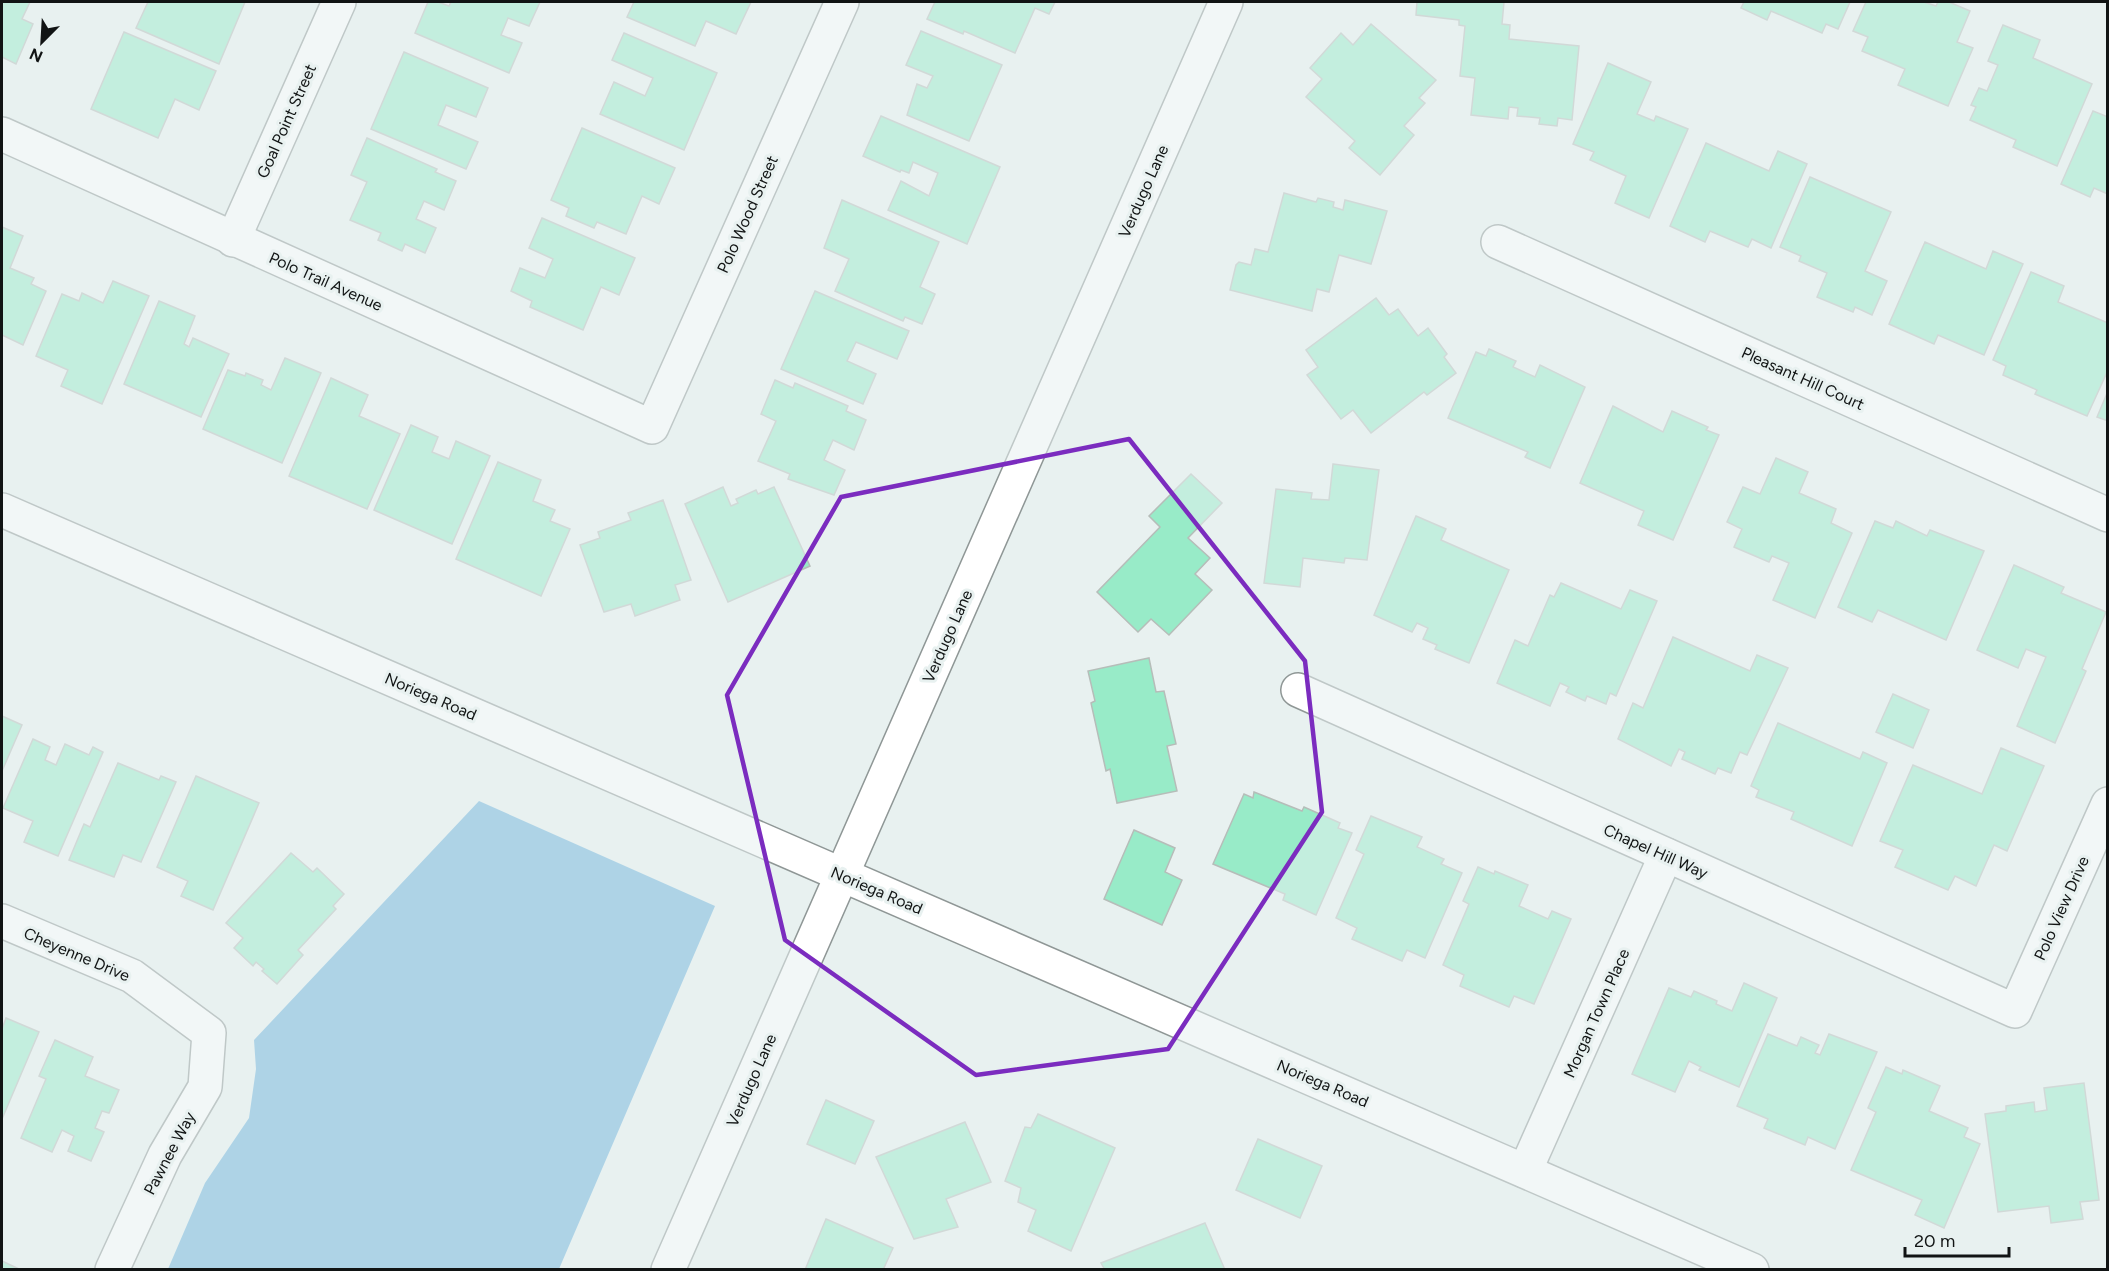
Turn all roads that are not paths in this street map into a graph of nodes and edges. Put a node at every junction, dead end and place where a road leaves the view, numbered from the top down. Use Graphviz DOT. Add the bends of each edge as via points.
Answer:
graph roads {
  1 [pos="339,2"];
  2 [pos="842,2"];
  3 [pos="1226,2"];
  4 [pos="2,134"];
  5 [pos="233,240"];
  6 [pos="1498,242"];
  7 [pos="652,427"];
  8 [pos="2,510"];
  9 [pos="2108,515"];
  10 [pos="1298,690"];
  11 [pos="2108,804"];
  12 [pos="1666,855"];
  13 [pos="842,875"];
  14 [pos="2,921"];
  15 [pos="2015,1011"];
  16 [pos="209,1033"];
  17 [pos="1525,1171"];
  18 [pos="112,1269"];
  19 [pos="668,1269"];
  20 [pos="1752,1269"];
  1 -- 5 [label="street, Goal Point Street"];
  2 -- 7 [label="street, Polo Wood Street"];
  3 -- 13 [label="street, Verdugo Lane"];
  4 -- 5 [label="street, Polo Trail Avenue"];
  5 -- 7 [label="street, Polo Trail Avenue"];
  6 -- 9 [label="street, Pleasant Hill Court"];
  8 -- 13 [label="street, Noriega Road"];
  10 -- 12 [label="street, Chapel Hill Way"];
  11 -- 15 [label="street, Polo View Drive"];
  12 -- 15 [label="street, Chapel Hill Way"];
  12 -- 17 [label="street, Morgan Town Place"];
  13 -- 17 [label="street, Noriega Road"];
  13 -- 19 [label="street, Verdugo Lane"];
  14 -- 16 [label="street, Cheyenne Drive" via="132,976"];
  16 -- 18 [label="street, Pawnee Way" via="205,1087 165,1155"];
  17 -- 20 [label="street, Noriega Road"];
}
